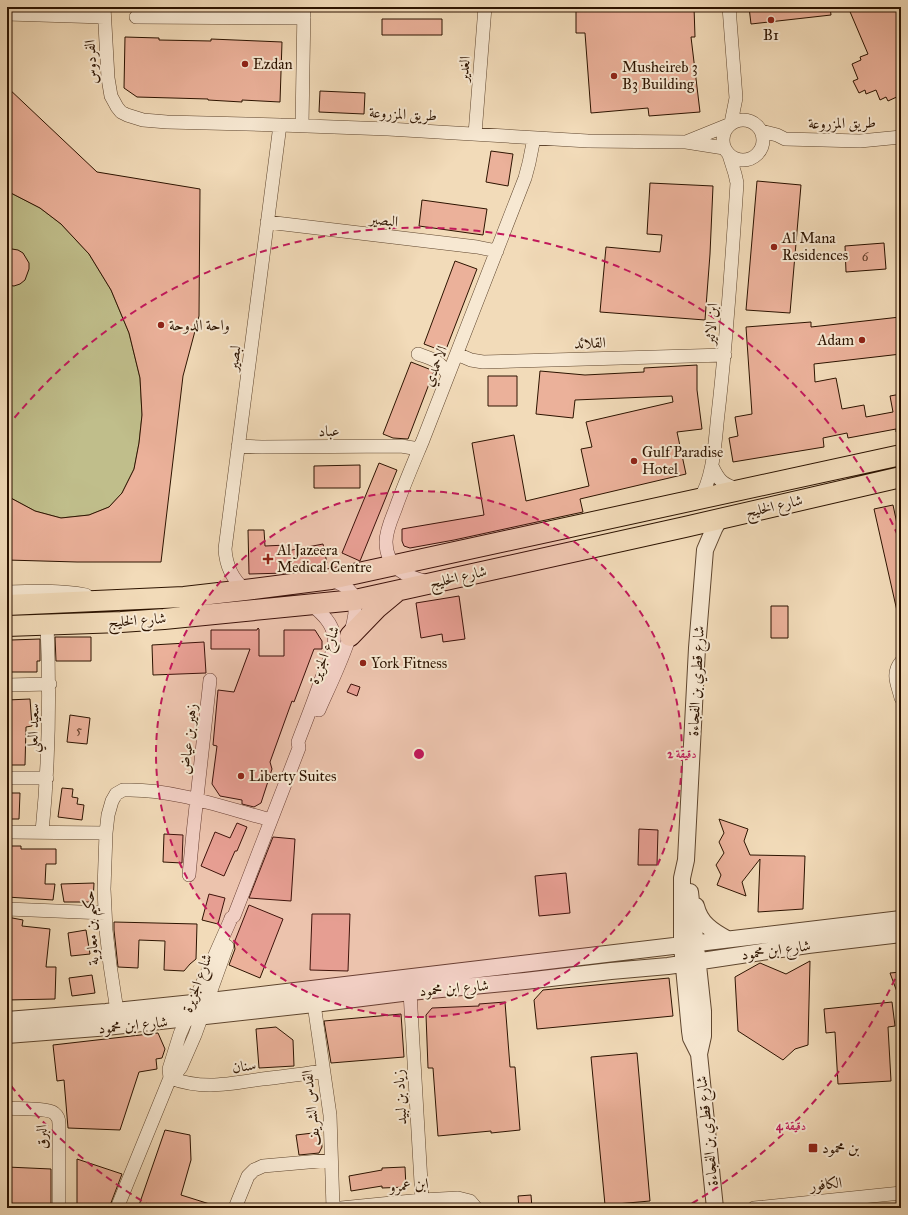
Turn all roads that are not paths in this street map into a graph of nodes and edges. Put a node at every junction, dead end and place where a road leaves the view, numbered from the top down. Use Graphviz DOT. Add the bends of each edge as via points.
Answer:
graph roads {
  1 [pos="485,7"];
  2 [pos="729,7"];
  3 [pos="104,12"];
  4 [pos="304,13"];
  5 [pos="7,14"];
  6 [pos="136,17"];
  7 [pos="736,98"];
  8 [pos="121,112"];
  9 [pos="749,120"];
  10 [pos="730,124"];
  11 [pos="280,125"];
  12 [pos="302,125"];
  13 [pos="761,130"];
  14 [pos="475,134"];
  15 [pos="901,137"];
  16 [pos="534,138"];
  17 [pos="784,139"];
  18 [pos="686,142"];
  19 [pos="762,148"];
  20 [pos="726,152"];
  21 [pos="745,160"];
  22 [pos="737,183"];
  23 [pos="267,222"];
  24 [pos="497,252"];
  25 [pos="418,354"];
  26 [pos="457,354"];
  27 [pos="725,356"];
  28 [pos="434,359"];
  29 [pos="448,375"];
  30 [pos="238,446"];
  31 [pos="419,449"];
  32 [pos="901,455"];
  33 [pos="712,466"];
  34 [pos="901,477"];
  35 [pos="742,490"];
  36 [pos="699,500"];
  37 [pos="720,518"];
  38 [pos="685,527"];
  39 [pos="705,550"];
  40 [pos="394,566"];
  41 [pos="331,579"];
  42 [pos="432,584"];
  43 [pos="245,590"];
  44 [pos="397,591"];
  45 [pos="7,592"];
  46 [pos="355,600"];
  47 [pos="109,601"];
  48 [pos="311,604"];
  49 [pos="7,605"];
  50 [pos="47,624"];
  51 [pos="7,626"];
  52 [pos="350,636"];
  53 [pos="901,662"];
  54 [pos="210,680"];
  55 [pos="50,684"];
  56 [pos="7,685"];
  57 [pos="901,698"];
  58 [pos="299,748"];
  59 [pos="7,778"];
  60 [pos="47,778"];
  61 [pos="197,800"];
  62 [pos="271,820"];
  63 [pos="7,832"];
  64 [pos="42,832"];
  65 [pos="106,838"];
  66 [pos="686,860"];
  67 [pos="190,874"];
  68 [pos="690,883"];
  69 [pos="7,909"];
  70 [pos="105,913"];
  71 [pos="901,920"];
  72 [pos="901,934"];
  73 [pos="726,940"];
  74 [pos="689,945"];
  75 [pos="690,963"];
  76 [pos="410,992"];
  77 [pos="200,1002"];
  78 [pos="314,1004"];
  79 [pos="117,1011"];
  80 [pos="194,1018"];
  81 [pos="7,1020"];
  82 [pos="7,1035"];
  83 [pos="323,1071"];
  84 [pos="170,1078"];
  85 [pos="7,1108"];
  86 [pos="331,1160"];
  87 [pos="901,1193"];
  88 [pos="422,1200"];
  89 [pos="59,1208"];
  90 [pos="117,1208"];
  91 [pos="235,1208"];
  92 [pos="333,1208"];
  93 [pos="341,1208"];
  94 [pos="476,1208"];
  95 [pos="715,1208"];
  96 [pos="754,1208"];
  1 -- 14 [label="street, الغدير"];
  2 -- 7 [label="street"];
  3 -- 5 [label="street"];
  3 -- 8 [label="street, الفردوس" via="109,90 113,102"];
  4 -- 6 [label="street"];
  4 -- 12 [label="street"];
  7 -- 9 [label="street"];
  7 -- 10 [label="street"];
  8 -- 11 [label="street, طريق المزروعة" via="143,120 167,122"];
  9 -- 10 [label="street"];
  9 -- 13 [label="street"];
  10 -- 18 [label="street, طريق المزروعة"];
  10 -- 20 [label="street" via="722,140"];
  11 -- 12 [label="street, طريق المزروعة"];
  11 -- 23 [label="street, لبصير"];
  12 -- 14 [label="street, طريق المزروعة"];
  13 -- 17 [label="street, طريق المزروعة"];
  13 -- 19 [label="street"];
  14 -- 16 [label="street, طريق المزروعة"];
  15 -- 17 [label="street, طريق المزروعة" via="860,141"];
  16 -- 18 [label="street, طريق المزروعة"];
  16 -- 24 [label="street, الاحمدي" via="525,178"];
  17 -- 19 [label="street, طريق المزروعة"];
  18 -- 20 [label="street, طريق المزروعة"];
  19 -- 21 [label="street" via="755,156"];
  20 -- 21 [label="street" via="736,159"];
  20 -- 22 [label="street, ابن الاثير"];
  21 -- 22 [label="street, ابن الاثير"];
  22 -- 27 [label="street, ابن الاثير"];
  23 -- 24 [label="street, البصير" via="477,247"];
  23 -- 30 [label="street, لبصير"];
  24 -- 26 [label="street, الاحمدي"];
  25 -- 28 [label="street"];
  26 -- 27 [label="street, القلائد" via="483,362"];
  26 -- 28 [label="street"];
  26 -- 29 [label="street, الاحمدي"];
  27 -- 33 [label="street, ابن الاثير"];
  28 -- 29 [label="street"];
  29 -- 31 [label="street, الاحمدي"];
  30 -- 31 [label="street, عباد" via="401,446"];
  30 -- 43 [label="street, لبصير" via="226,555 232,575"];
  31 -- 40 [label="street, الاحمدي" via="388,533 386,543"];
  32 -- 35 [label="main road, شارع الخليج"];
  33 -- 35 [label="street" via="721,482"];
  33 -- 36 [label="street, ابن الاثير" via="705,492"];
  34 -- 37 [label="main road, شارع الخليج"];
  35 -- 36 [label="main road, شارع الخليج"];
  36 -- 40 [label="main road, شارع الخليج"];
  37 -- 38 [label="main road, شارع الخليج"];
  37 -- 39 [label="street, شارع قطري بن الفجاءة"];
  38 -- 39 [label="street"];
  38 -- 42 [label="main road, شارع الخليج"];
  39 -- 66 [label="street, شارع قطري بن الفجاءة"];
  40 -- 41 [label="main road, شارع الخليج"];
  40 -- 42 [label="street" via="407,575"];
  41 -- 43 [label="main road, شارع الخليج"];
  41 -- 46 [label="street" via="348,588"];
  42 -- 44 [label="main road, شارع الخليج"];
  43 -- 47 [label="main road, شارع الخليج" via="184,597"];
  44 -- 46 [label="main road, شارع الخليج"];
  44 -- 52 [label="main road"];
  45 -- 47 [label="street, شارع الخليج" via="62,591"];
  46 -- 48 [label="main road, شارع الخليج"];
  46 -- 52 [label="street, شارع الجزيرة" via="355,616"];
  47 -- 49 [label="main road, شارع الخليج"];
  48 -- 50 [label="main road, شارع الخليج" via="164,619"];
  48 -- 58 [label="street, شارع الجزيرة" via="329,622 334,645 298,742"];
  50 -- 51 [label="main road, شارع الخليج"];
  50 -- 55 [label="street, سعيد العلي"];
  52 -- 58 [label="street, شارع الجزيرة" via="307,737"];
  53 -- 57 [label="street" via="895,675"];
  54 -- 61 [label="street, زهير بن عياض"];
  55 -- 56 [label="street"];
  55 -- 60 [label="street, سعيد العلي"];
  58 -- 62 [label="street, شارع الجزيرة"];
  59 -- 60 [label="street"];
  60 -- 64 [label="street, سعيد العلي"];
  61 -- 62 [label="street, زهير بن عياض"];
  61 -- 65 [label="street, زهير بن عياض" via="157,791 123,790 116,794 112,801"];
  61 -- 67 [label="street, زهير بن عياض"];
  62 -- 77 [label="street, شارع الجزيرة" via="234,916 236,922"];
  63 -- 64 [label="street"];
  64 -- 65 [label="street"];
  65 -- 70 [label="street, حكيم بن معاوية"];
  66 -- 68 [label="street, شارع قطري بن الفجاءة"];
  66 -- 74 [label="street, شارع قطري بن الفجاءة" via="682,878"];
  68 -- 73 [label="street" via="697,912 702,921"];
  68 -- 74 [label="street, شارع قطري بن الفجاءة"];
  69 -- 70 [label="street"];
  70 -- 79 [label="street, حكيم بن معاوية"];
  71 -- 73 [label="street, شارع ابن محمود"];
  72 -- 75 [label="street, شارع ابن محمود"];
  73 -- 74 [label="street, شارع ابن محمود"];
  74 -- 75 [label="street, شارع قطري بن الفجاءة"];
  74 -- 77 [label="street, شارع ابن محمود"];
  75 -- 76 [label="street, شارع ابن محمود"];
  75 -- 95 [label="street, شارع قطري بن الفجاءة" via="703,1012 703,1041 699,1054"];
  76 -- 78 [label="street, شارع ابن محمود"];
  76 -- 88 [label="street, زياد بن لبيد"];
  77 -- 79 [label="street, شارع ابن محمود"];
  77 -- 80 [label="street, شارع الجزيرة"];
  78 -- 80 [label="street, شارع ابن محمود"];
  78 -- 83 [label="street, القدس الشريف"];
  79 -- 81 [label="street, شارع ابن محمود"];
  80 -- 82 [label="street, شارع ابن محمود"];
  80 -- 84 [label="street, شارع الجزيرة" via="170,1064"];
  83 -- 84 [label="street, سنان" via="216,1086 198,1085"];
  83 -- 86 [label="street, القدس الشريف" via="330,1115"];
  84 -- 90 [label="street, شارع الجزيرة"];
  85 -- 89 [label="street, البرق" via="46,1110 58,1118"];
  86 -- 91 [label="street" via="263,1166 254,1170 248,1176"];
  86 -- 92 [label="street, القدس الشريف"];
  87 -- 96 [label="street, الكافور"];
  88 -- 93 [label="street, ابن عمرو"];
  88 -- 94 [label="street, ابن عمرو" via="458,1198 470,1201"];
}
